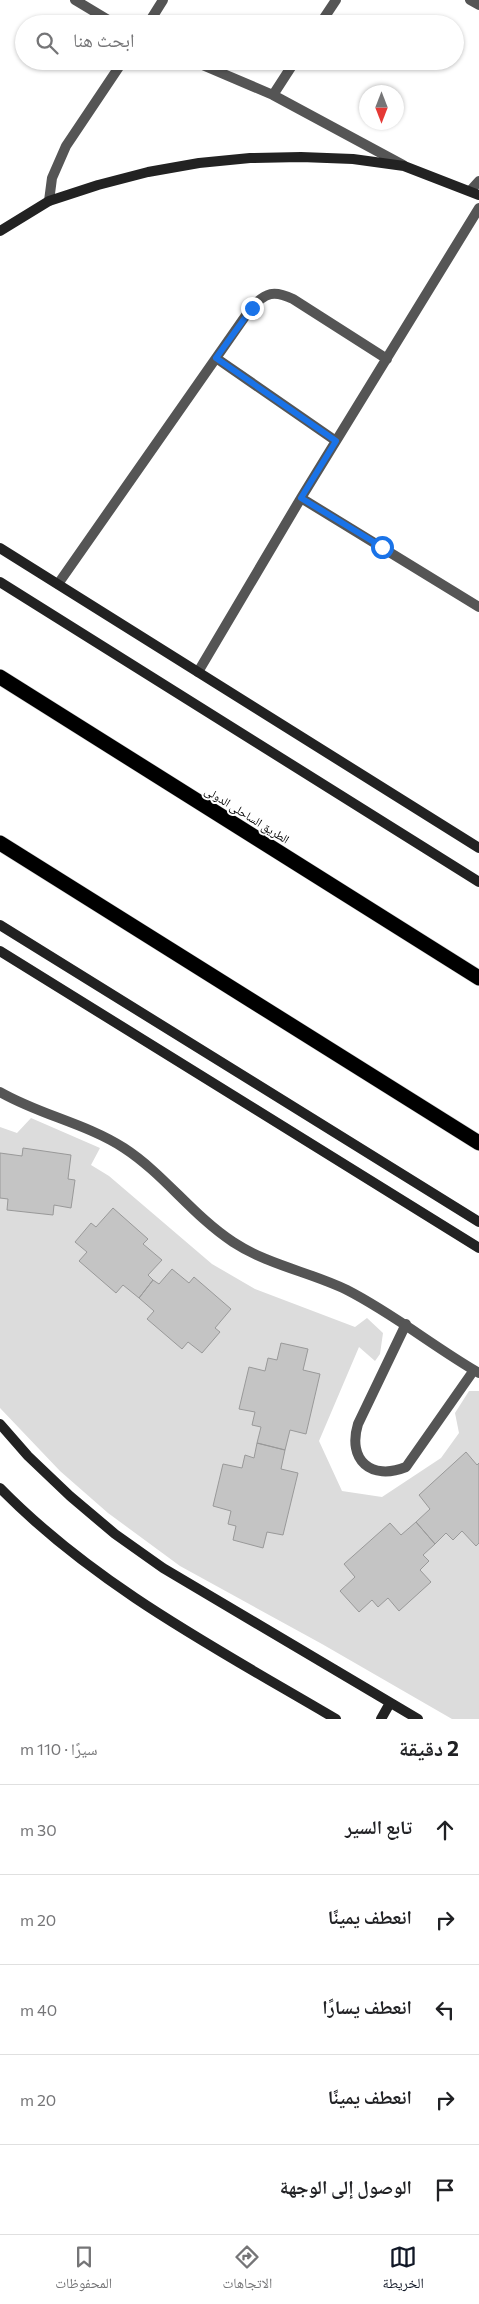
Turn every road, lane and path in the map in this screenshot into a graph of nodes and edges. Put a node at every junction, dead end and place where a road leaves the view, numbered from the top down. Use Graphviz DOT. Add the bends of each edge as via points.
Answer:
graph roads {
  1 [pos="75,0"];
  2 [pos="163,0"];
  3 [pos="336,0"];
  4 [pos="470,0"];
  5 [pos="479,5"];
  6 [pos="100,15"];
  7 [pos="154,15"];
  8 [pos="326,15"];
  9 [pos="117,70"];
  10 [pos="214,70"];
  11 [pos="289,70"];
  12 [pos="272,95"];
  13 [pos="404,166"];
  14 [pos="479,181"];
  15 [pos="475,193"];
  16 [pos="49,201"];
  17 [pos="479,208"];
  18 [pos="0,231"];
  19 [pos="216,358"];
  20 [pos="387,359"];
  21 [pos="336,441"];
  22 [pos="301,498"];
  23 [pos="0,548"];
  24 [pos="0,582"];
  25 [pos="58,584"];
  26 [pos="479,607"];
  27 [pos="198,672"];
  28 [pos="0,677"];
  29 [pos="0,843"];
  30 [pos="479,848"];
  31 [pos="479,882"];
  32 [pos="0,925"];
  33 [pos="0,951"];
  34 [pos="479,978"];
  35 [pos="0,1092"];
  36 [pos="479,1143"];
  37 [pos="479,1222"];
  38 [pos="479,1248"];
  39 [pos="406,1324"];
  40 [pos="477,1371"];
  41 [pos="0,1424"];
  42 [pos="0,1488"];
  43 [pos="390,1703"];
  44 [pos="336,1719"];
  45 [pos="381,1719"];
  46 [pos="418,1719"];
  1 -- 6 [label="street"];
  2 -- 7 [label="street"];
  3 -- 8 [label="street"];
  4 -- 5 [label="street"];
  9 -- 16 [label="street" via="66,146 52,178"];
  10 -- 12 [label="street"];
  11 -- 12 [label="street"];
  12 -- 13 [label="street"];
  13 -- 15 [label="main road"];
  13 -- 16 [label="main road" via="353,159 301,157 198,163 131,176"];
  14 -- 15 [label="street"];
  16 -- 18 [label="main road"];
  17 -- 20 [label="street"];
  19 -- 20 [label="street" via="261,298 281,293"];
  19 -- 21 [label="street"];
  19 -- 25 [label="street"];
  20 -- 21 [label="street"];
  21 -- 22 [label="street"];
  22 -- 26 [label="street"];
  22 -- 27 [label="street"];
  23 -- 25 [label="main road"];
  24 -- 31 [label="main road"];
  25 -- 27 [label="main road"];
  27 -- 30 [label="main road"];
  28 -- 34 [label="highway, الطريق الساحلى الدولى"];
  29 -- 36 [label="highway"];
  32 -- 37 [label="main road"];
  33 -- 38 [label="main road"];
  35 -- 39 [label="street" via="87,1128 124,1148 158,1174 209,1225 234,1243 344,1289"];
  39 -- 40 [label="street"];
  39 -- 40 [label="street" via="358,1424 354,1438 356,1453 364,1464 378,1472 392,1472 406,1466"];
  41 -- 43 [label="main road" via="70,1496 115,1534 163,1568"];
  42 -- 44 [label="main road" via="72,1553 131,1596"];
  43 -- 45 [label="main road"];
  43 -- 46 [label="main road"];
}
